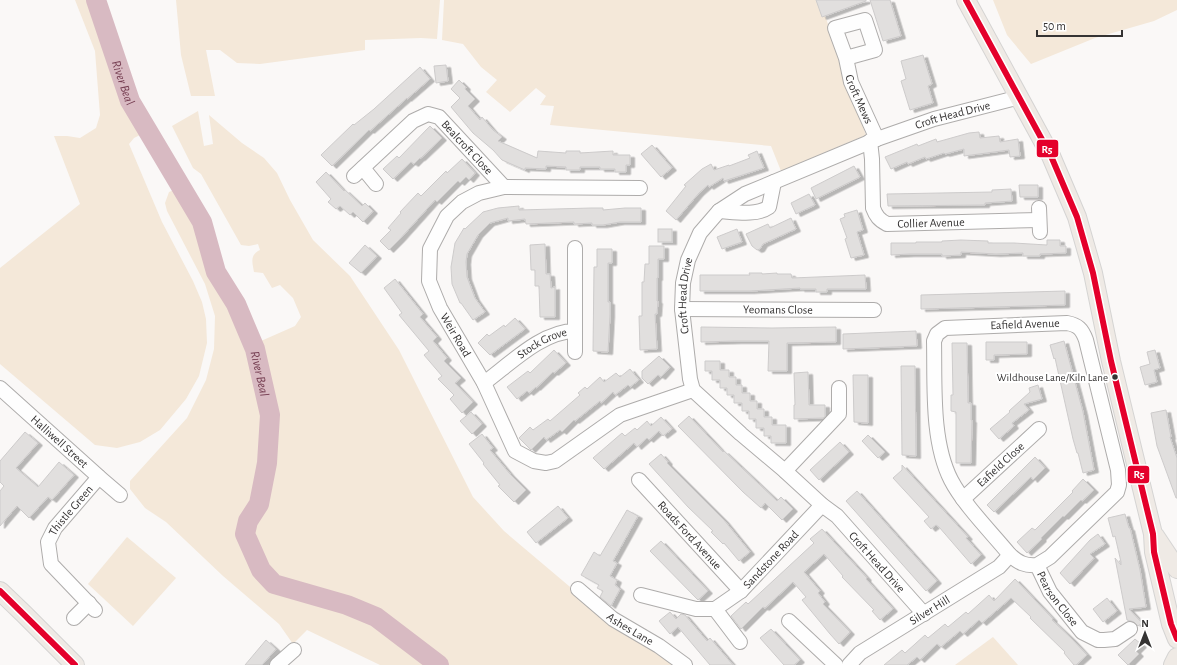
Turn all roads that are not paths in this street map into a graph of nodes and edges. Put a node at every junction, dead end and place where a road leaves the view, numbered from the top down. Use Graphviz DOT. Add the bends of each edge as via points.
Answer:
graph roads {
  1 [pos="966,0"];
  2 [pos="846,58"];
  3 [pos="1020,97"];
  4 [pos="873,140"];
  5 [pos="774,182"];
  6 [pos="376,184"];
  7 [pos="504,187"];
  8 [pos="640,188"];
  9 [pos="719,211"];
  10 [pos="1039,220"];
  11 [pos="575,248"];
  12 [pos="682,309"];
  13 [pos="874,310"];
  14 [pos="575,331"];
  15 [pos="575,352"];
  16 [pos="484,383"];
  17 [pos="0,388"];
  18 [pos="839,388"];
  19 [pos="693,390"];
  20 [pos="1039,429"];
  21 [pos="785,471"];
  22 [pos="99,477"];
  23 [pos="639,480"];
  24 [pos="120,495"];
  25 [pos="963,499"];
  26 [pos="822,505"];
  27 [pos="1153,534"];
  28 [pos="1010,555"];
  29 [pos="1037,566"];
  30 [pos="1177,569"];
  31 [pos="578,589"];
  32 [pos="0,591"];
  33 [pos="741,591"];
  34 [pos="641,595"];
  35 [pos="715,609"];
  36 [pos="924,614"];
  37 [pos="74,618"];
  38 [pos="789,621"];
  39 [pos="1130,629"];
  40 [pos="1177,639"];
  41 [pos="740,642"];
  42 [pos="294,650"];
  43 [pos="1177,657"];
  44 [pos="75,665"];
  45 [pos="277,665"];
  46 [pos="684,665"];
  47 [pos="836,665"];
  48 [pos="849,665"];
  49 [pos="1173,665"];
  1 -- 3 [label="main road"];
  2 -- 4 [label="street, Croft Mews" via="851,82"];
  3 -- 4 [label="street, Croft Head Drive" via="934,119"];
  3 -- 27 [label="main road" via="1051,156 1077,217"];
  4 -- 5 [label="street, Croft Head Drive"];
  4 -- 10 [label="street, Collier Avenue" via="873,208 875,215 887,224"];
  5 -- 9 [label="street, Croft Head Drive" via="745,194"];
  5 -- 9 [label="street" via="769,207 763,211"];
  6 -- 7 [label="street, Bealcroft Close" via="358,172 413,121 428,114 439,117"];
  7 -- 8 [label="street, Weir Road"];
  7 -- 16 [label="street, Weir Road" via="479,193 462,202 447,216 430,249 428,281 440,308"];
  9 -- 12 [label="street, Croft Head Drive" via="700,233 688,260 683,283"];
  11 -- 14 [label="street, Stock Grove"];
  12 -- 13 [label="street, Yeomans Close"];
  12 -- 19 [label="street, Croft Head Drive"];
  14 -- 15 [label="street"];
  14 -- 16 [label="street, Stock Grove" via="566,331 541,340"];
  16 -- 19 [label="street, Weir Road" via="515,451 534,461 546,463 555,461 620,415"];
  17 -- 22 [label="street, Halliwell Street"];
  18 -- 21 [label="street" via="839,414"];
  19 -- 21 [label="street, Croft Head Drive"];
  20 -- 25 [label="street, Eafield Close"];
  21 -- 26 [label="street, Croft Head Drive"];
  22 -- 24 [label="street, Halliwell Street"];
  22 -- 37 [label="street, Thistle Green" via="55,528 48,542 51,564 92,607"];
  23 -- 33 [label="street, Roads Ford Avenue"];
  25 -- 28 [label="street, Eafield Avenue"];
  25 -- 29 [label="street, Eafield Avenue" via="951,480 939,442 935,414 934,341 937,334 946,328 956,326 1067,322 1078,326 1083,330 1086,340 1118,470 1119,485 1117,492 1050,557"];
  26 -- 33 [label="street, Sandstone Road"];
  26 -- 36 [label="street, Croft Head Drive" via="837,516"];
  27 -- 30 [label="main road"];
  27 -- 40 [label="main road" via="1154,552"];
  28 -- 29 [label="street, Pearson Close" via="1018,563"];
  28 -- 36 [label="street, Silver Hill" via="998,567"];
  29 -- 39 [label="street, Pearson Close" via="1050,592 1082,632 1098,640 1104,640 1115,639"];
  31 -- 46 [label="street, Ashes Lane" via="613,619 659,646"];
  32 -- 44 [label="main road"];
  33 -- 35 [label="street, Sandstone Road"];
  34 -- 35 [label="street" via="696,609"];
  35 -- 41 [label="street"];
  36 -- 48 [label="street, Silver Hill" via="860,654"];
  38 -- 47 [label="street"];
  42 -- 45 [label="street"];
  43 -- 49 [label="main road"];
}
